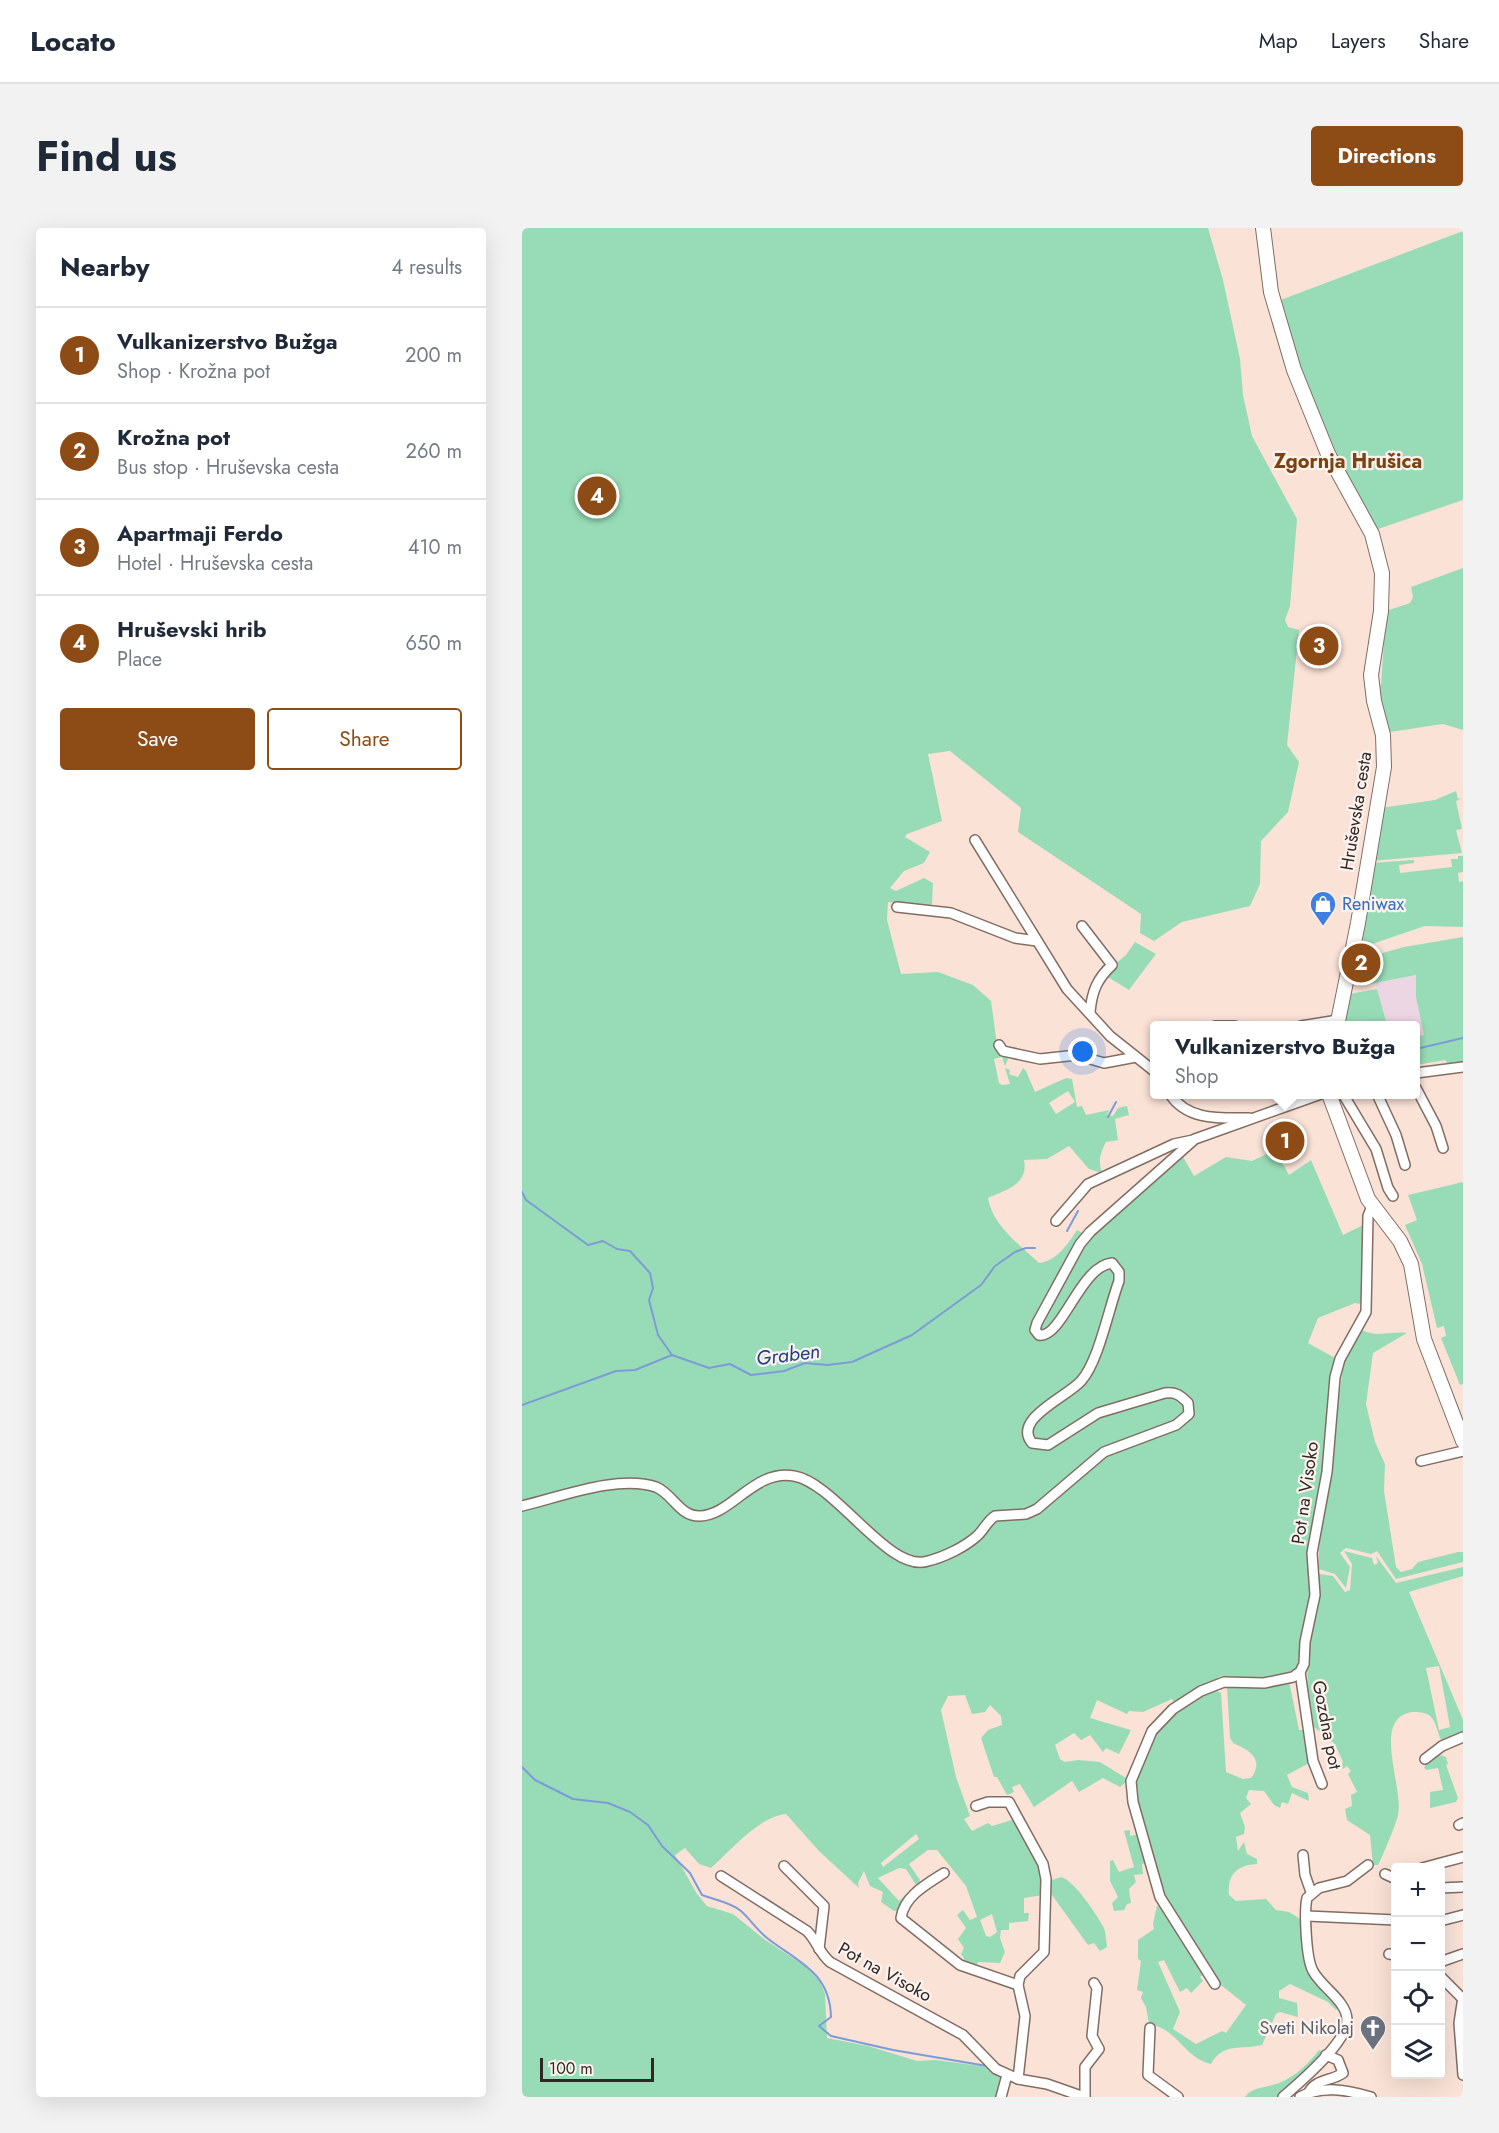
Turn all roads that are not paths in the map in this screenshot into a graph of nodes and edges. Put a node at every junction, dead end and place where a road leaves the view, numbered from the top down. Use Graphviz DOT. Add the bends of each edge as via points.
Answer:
graph roads {
  1 [pos="1263,228"];
  2 [pos="975,840"];
  3 [pos="897,907"];
  4 [pos="1082,926"];
  5 [pos="1037,941"];
  6 [pos="1090,1012"];
  7 [pos="1338,1021"];
  8 [pos="999,1045"];
  9 [pos="1136,1057"];
  10 [pos="1150,1067"];
  11 [pos="1463,1067"];
  12 [pos="1420,1072"];
  13 [pos="1420,1096"];
  14 [pos="1173,1099"];
  15 [pos="1306,1099"];
  16 [pos="1331,1099"];
  17 [pos="1345,1099"];
  18 [pos="1379,1099"];
  19 [pos="1257,1118"];
  20 [pos="1195,1139"];
  21 [pos="1443,1148"];
  22 [pos="1406,1165"];
  23 [pos="1393,1196"];
  24 [pos="1372,1206"];
  25 [pos="1056,1221"];
  26 [pos="1463,1441"];
  27 [pos="1463,1451"];
  28 [pos="1421,1461"];
  29 [pos="522,1506"];
  30 [pos="1300,1672"];
  31 [pos="1463,1737"];
  32 [pos="1425,1759"];
  33 [pos="1322,1784"];
  34 [pos="976,1806"];
  35 [pos="1303,1854"];
  36 [pos="1463,1857"];
  37 [pos="1441,1863"];
  38 [pos="1368,1865"];
  39 [pos="784,1866"];
  40 [pos="944,1873"];
  41 [pos="1385,1874"];
  42 [pos="721,1876"];
  43 [pos="1391,1877"];
  44 [pos="1463,1887"];
  45 [pos="1445,1888"];
  46 [pos="1311,1892"];
  47 [pos="1463,1915"];
  48 [pos="1307,1916"];
  49 [pos="1391,1920"];
  50 [pos="1445,1920"];
  51 [pos="819,1951"];
  52 [pos="1463,1954"];
  53 [pos="1445,1960"];
  54 [pos="1445,1981"];
  55 [pos="1094,1983"];
  56 [pos="1215,1984"];
  57 [pos="1018,1985"];
  58 [pos="1463,1998"];
  59 [pos="1150,2028"];
  60 [pos="1326,2055"];
  61 [pos="1007,2075"];
  62 [pos="1463,2075"];
  63 [pos="1018,2079"];
  64 [pos="1310,2092"];
  65 [pos="1001,2097"];
  66 [pos="1085,2097"];
  67 [pos="1178,2097"];
  68 [pos="1282,2097"];
  69 [pos="1300,2097"];
  70 [pos="1371,2097"];
  1 -- 7 [label="street, Hruševska cesta" via="1274,303 1299,385 1329,454 1372,534 1382,573 1381,611 1371,675 1383,735 1384,767"];
  2 -- 5 [label="street"];
  3 -- 5 [label="street" via="951,913 1015,938"];
  4 -- 6 [label="street" via="1112,965 1094,987"];
  5 -- 6 [label="street" via="1067,988"];
  6 -- 9 [label="street" via="1110,1036"];
  8 -- 9 [label="street" via="1017,1056 1040,1059 1077,1055 1104,1063"];
  9 -- 10 [label="street"];
  11 -- 12 [label="street"];
  13 -- 21 [label="street"];
  14 -- 19 [label="street" via="1188,1112 1215,1118"];
  15 -- 19 [label="street"];
  16 -- 24 [label="street"];
  17 -- 23 [label="street" via="1376,1149"];
  18 -- 22 [label="street"];
  19 -- 20 [label="street"];
  20 -- 25 [label="street" via="1174,1144 1093,1181"];
  20 -- 29 [label="street" via="1080,1244 1036,1323 1036,1332 1042,1336 1054,1329 1075,1295 1101,1266 1112,1263 1119,1272 1119,1281 1083,1380 1036,1415 1026,1431 1032,1443 1048,1445 1098,1413 1174,1392 1188,1403 1189,1414 1176,1425 1104,1452 1037,1509 1026,1514 995,1516 977,1537 962,1546 927,1562 914,1563 898,1555 810,1480 794,1476 766,1479 702,1517 682,1510 660,1489 631,1482"];
  24 -- 26 [label="street" via="1400,1241 1411,1264 1424,1339"];
  24 -- 30 [label="street, Pot na Visoko" via="1368,1216 1366,1312 1340,1359 1335,1377 1327,1472 1312,1552 1315,1595"];
  27 -- 28 [label="street"];
  30 -- 33 [label="street, Gozdna pot" via="1313,1761"];
  30 -- 56 [label="street" via="1264,1683 1224,1682 1173,1709 1152,1731 1131,1781 1133,1802 1160,1897"];
  31 -- 32 [label="street"];
  34 -- 57 [label="street" via="1009,1802 1043,1864 1045,1944 1036,1962 1020,1976"];
  35 -- 46 [label="street"];
  36 -- 37 [label="street"];
  38 -- 46 [label="street" via="1347,1881"];
  39 -- 51 [label="street" via="824,1906"];
  40 -- 57 [label="street" via="908,1901 901,1918 960,1965"];
  41 -- 43 [label="street"];
  42 -- 51 [label="street, Pot na Visoko" via="807,1931"];
  44 -- 45 [label="street"];
  46 -- 48 [label="street" via="1305,1906"];
  47 -- 50 [label="street"];
  48 -- 49 [label="street"];
  48 -- 60 [label="street" via="1310,1965 1348,2018 1341,2037"];
  51 -- 61 [label="street, Pot na Visoko" via="830,1962 963,2035 991,2065"];
  52 -- 53 [label="street"];
  54 -- 58 [label="street"];
  55 -- 66 [label="street" via="1097,1988 1092,2036 1099,2049 1085,2067"];
  57 -- 63 [label="street" via="1025,2016"];
  58 -- 62 [label="street" via="1458,2024"];
  59 -- 67 [label="street" via="1148,2075"];
  60 -- 64 [label="street" via="1338,2060 1343,2073 1318,2083"];
  60 -- 68 [label="street"];
  61 -- 63 [label="street, Pot na Visoko"];
  61 -- 65 [label="street"];
  63 -- 66 [label="street, Pot na Visoko"];
  64 -- 69 [label="street"];
  64 -- 70 [label="street" via="1338,2090"];
}
